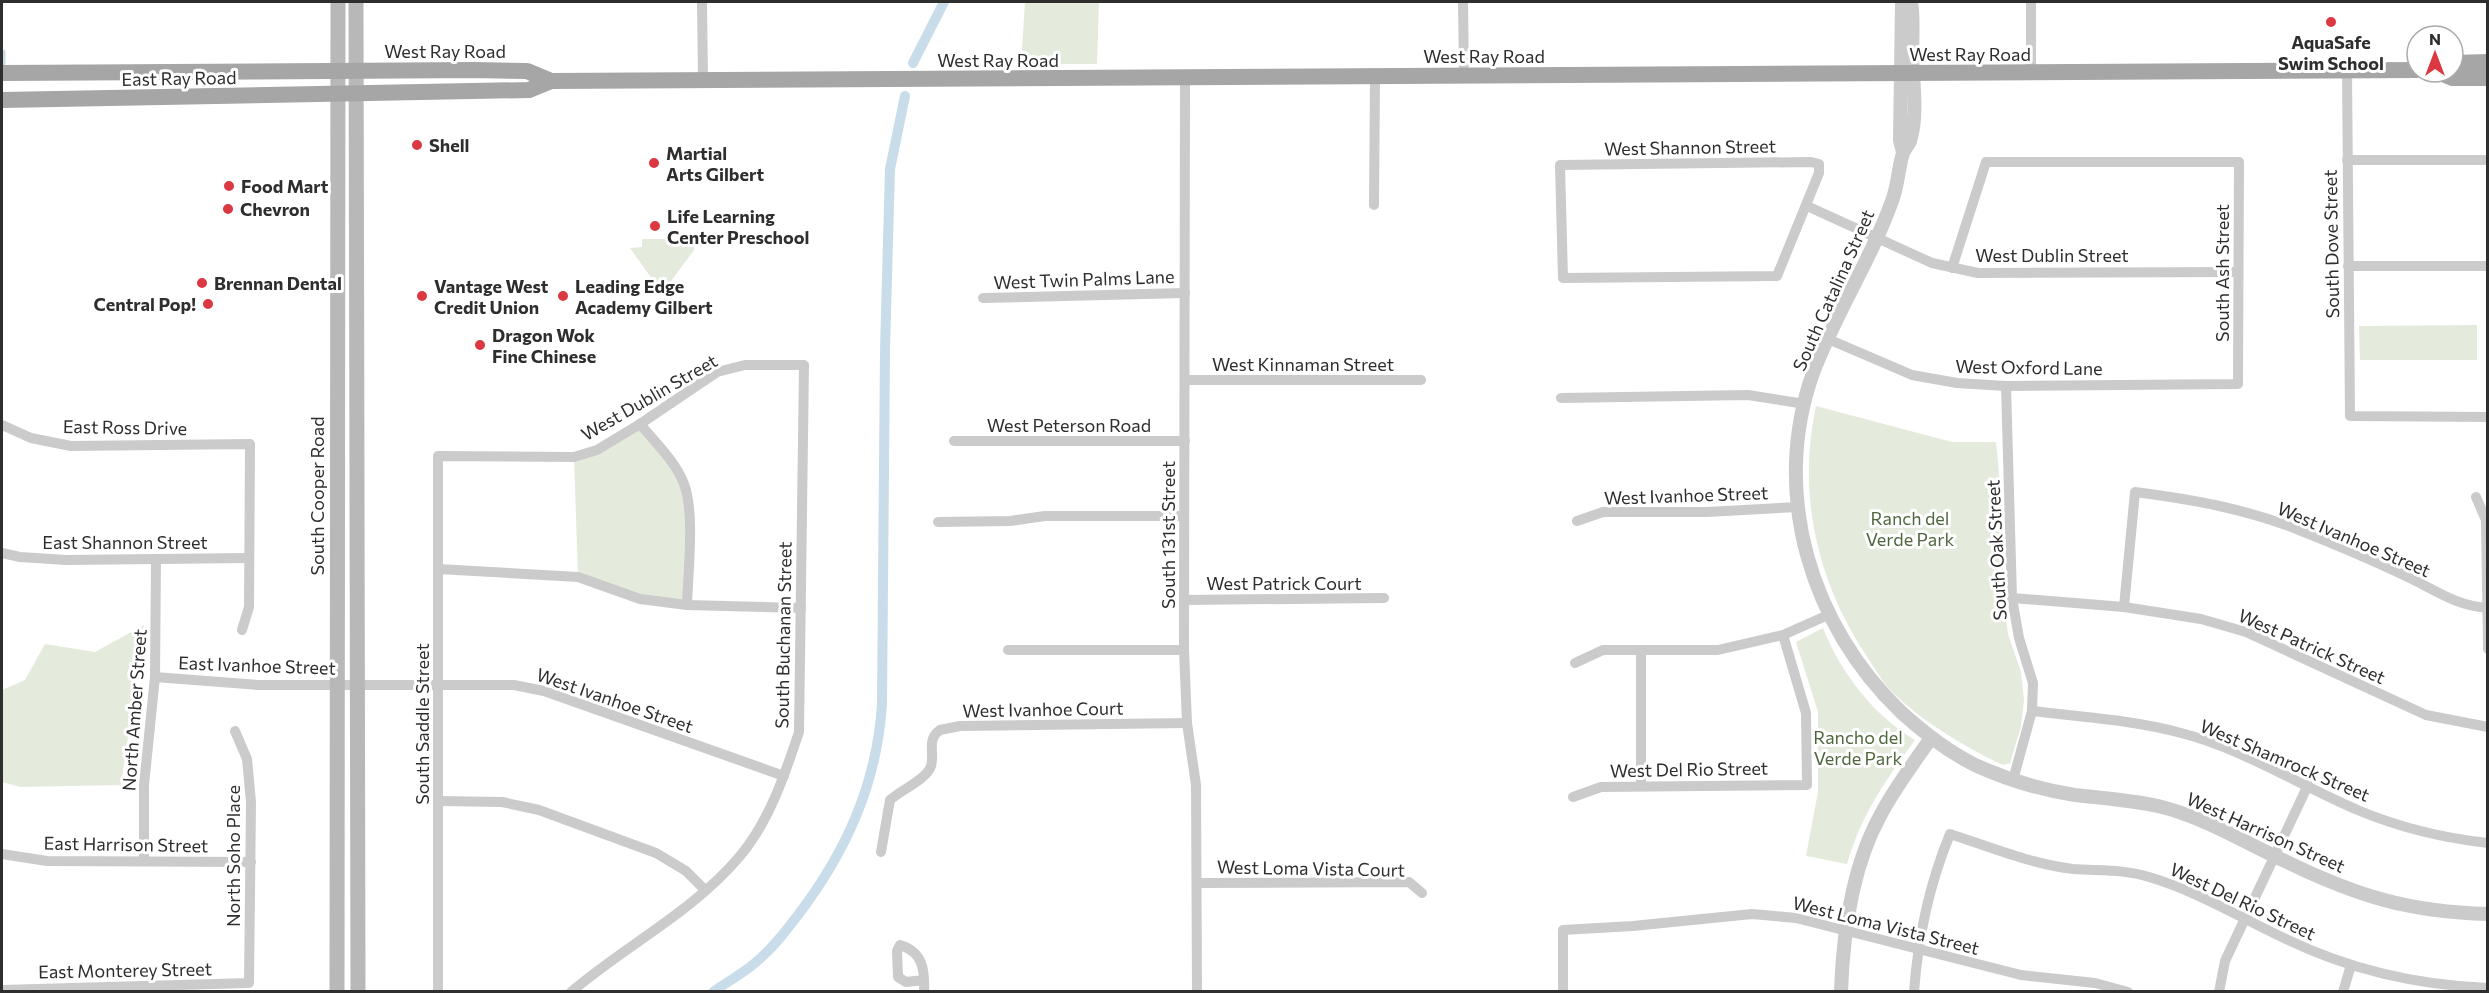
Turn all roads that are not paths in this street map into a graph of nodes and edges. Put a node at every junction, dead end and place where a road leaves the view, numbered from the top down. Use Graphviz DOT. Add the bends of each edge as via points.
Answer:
graph roads {
  1 [pos="338,2"];
  2 [pos="356,2"];
  3 [pos="702,2"];
  4 [pos="1463,2"];
  5 [pos="1902,2"];
  6 [pos="1911,2"];
  7 [pos="2031,2"];
  8 [pos="2487,62"];
  9 [pos="2465,63"];
  10 [pos="338,70"];
  11 [pos="356,70"];
  12 [pos="2405,70"];
  13 [pos="2347,71"];
  14 [pos="68,72"];
  15 [pos="2,73"];
  16 [pos="2031,73"];
  17 [pos="1907,74"];
  18 [pos="1464,75"];
  19 [pos="1375,76"];
  20 [pos="1185,78"];
  21 [pos="2465,78"];
  22 [pos="2487,78"];
  23 [pos="551,81"];
  24 [pos="703,81"];
  25 [pos="337,93"];
  26 [pos="357,93"];
  27 [pos="68,99"];
  28 [pos="2,100"];
  29 [pos="2347,160"];
  30 [pos="2487,160"];
  31 [pos="1374,205"];
  32 [pos="1807,206"];
  33 [pos="1876,237"];
  34 [pos="2348,266"];
  35 [pos="2487,266"];
  36 [pos="1952,268"];
  37 [pos="2238,272"];
  38 [pos="1185,293"];
  39 [pos="983,298"];
  40 [pos="1828,339"];
  41 [pos="358,363"];
  42 [pos="337,364"];
  43 [pos="804,364"];
  44 [pos="1185,380"];
  45 [pos="1420,380"];
  46 [pos="2238,384"];
  47 [pos="2006,386"];
  48 [pos="1561,398"];
  49 [pos="1804,404"];
  50 [pos="2487,417"];
  51 [pos="640,424"];
  52 [pos="2,425"];
  53 [pos="954,441"];
  54 [pos="1185,441"];
  55 [pos="438,456"];
  56 [pos="2476,497"];
  57 [pos="1798,507"];
  58 [pos="1184,516"];
  59 [pos="1577,521"];
  60 [pos="938,522"];
  61 [pos="2,553"];
  62 [pos="249,558"];
  63 [pos="156,560"];
  64 [pos="438,569"];
  65 [pos="1384,598"];
  66 [pos="2012,598"];
  67 [pos="1184,600"];
  68 [pos="687,605"];
  69 [pos="2124,607"];
  70 [pos="801,608"];
  71 [pos="2487,608"];
  72 [pos="1828,615"];
  73 [pos="242,630"];
  74 [pos="1784,635"];
  75 [pos="2487,649"];
  76 [pos="1008,650"];
  77 [pos="1184,650"];
  78 [pos="1641,651"];
  79 [pos="1575,663"];
  80 [pos="155,677"];
  81 [pos="335,685"];
  82 [pos="358,685"];
  83 [pos="438,686"];
  84 [pos="2032,711"];
  85 [pos="1187,723"];
  86 [pos="2487,727"];
  87 [pos="235,731"];
  88 [pos="1931,738"];
  89 [pos="783,776"];
  90 [pos="2013,780"];
  91 [pos="1641,785"];
  92 [pos="2308,785"];
  93 [pos="1573,797"];
  94 [pos="439,801"];
  95 [pos="2487,843"];
  96 [pos="881,852"];
  97 [pos="2,854"];
  98 [pos="2274,856"];
  99 [pos="144,861"];
  100 [pos="251,862"];
  101 [pos="1198,882"];
  102 [pos="705,890"];
  103 [pos="1422,893"];
  104 [pos="2487,914"];
  105 [pos="2243,919"];
  106 [pos="1847,930"];
  107 [pos="1917,948"];
  108 [pos="2351,965"];
  109 [pos="249,983"];
  110 [pos="2070,986"];
  111 [pos="2487,988"];
  112 [pos="122,989"];
  113 [pos="2,990"];
  114 [pos="337,992"];
  115 [pos="358,992"];
  116 [pos="438,992"];
  117 [pos="571,992"];
  118 [pos="1197,992"];
  119 [pos="1563,992"];
  120 [pos="1841,992"];
  121 [pos="1914,992"];
  122 [pos="2128,992"];
  123 [pos="2219,992"];
  124 [pos="2343,992"];
  1 -- 10 [label="main road, South Cooper Road"];
  2 -- 11 [label="main road"];
  3 -- 24 [label="street"];
  4 -- 18 [label="street"];
  5 -- 17 [label="street, South Catalina Street"];
  6 -- 17 [label="street, South Catalina Street"];
  7 -- 16 [label="street"];
  8 -- 9 [label="main road"];
  10 -- 11 [label="main road, West Ray Road"];
  10 -- 14 [label="main road, East Ray Road"];
  10 -- 25 [label="main road, South Cooper Road"];
  11 -- 23 [label="main road, West Ray Road" via="527,71"];
  11 -- 26 [label="main road"];
  12 -- 13 [label="main road, West Ray Road"];
  13 -- 16 [label="main road, West Ray Road"];
  13 -- 29 [label="street, South Dove Street"];
  14 -- 15 [label="main road, East Ray Road"];
  14 -- 27 [label="main road"];
  16 -- 17 [label="main road, West Ray Road"];
  17 -- 18 [label="main road, West Ray Road"];
  17 -- 33 [label="street, South Catalina Street" via="1900,140 1904,152 1892,202"];
  18 -- 19 [label="main road, West Ray Road"];
  19 -- 20 [label="main road, West Ray Road"];
  19 -- 31 [label="street"];
  20 -- 24 [label="main road, West Ray Road"];
  20 -- 38 [label="street, South 131st Street"];
  21 -- 22 [label="main road"];
  23 -- 24 [label="main road, West Ray Road"];
  23 -- 26 [label="main road, West Ray Road" via="529,90"];
  25 -- 26 [label="main road, East Ray Road"];
  25 -- 27 [label="main road, East Ray Road"];
  25 -- 42 [label="main road, South Cooper Road"];
  26 -- 41 [label="main road"];
  27 -- 28 [label="main road, East Ray Road"];
  29 -- 30 [label="street"];
  29 -- 34 [label="street, South Dove Street"];
  32 -- 32 [label="street, West Shannon Street" via="1777,276 1563,278 1560,165 1819,164"];
  32 -- 33 [label="street, West Dublin Street"];
  33 -- 36 [label="street, West Dublin Street"];
  33 -- 40 [label="street, South Catalina Street"];
  34 -- 35 [label="street"];
  34 -- 50 [label="street, South Dove Street" via="2350,416"];
  36 -- 37 [label="street, West Dublin Street" via="1978,273"];
  36 -- 37 [label="street, South Ash Street" via="1986,162 2239,162"];
  37 -- 46 [label="street, South Ash Street"];
  38 -- 39 [label="street, West Twin Palms Lane"];
  38 -- 44 [label="street, South 131st Street"];
  40 -- 47 [label="street, West Oxford Lane" via="1912,375"];
  40 -- 49 [label="street, South Catalina Street"];
  41 -- 42 [label="main road"];
  41 -- 82 [label="main road"];
  42 -- 81 [label="main road, South Cooper Road"];
  43 -- 51 [label="street, West Dublin Street" via="746,365 717,372"];
  43 -- 70 [label="street, South Buchanan Street"];
  44 -- 45 [label="street, West Kinnaman Street"];
  44 -- 54 [label="street, South 131st Street"];
  46 -- 47 [label="street, West Oxford Lane"];
  47 -- 66 [label="street, South Oak Street"];
  48 -- 49 [label="street" via="1748,395"];
  49 -- 57 [label="street, South Catalina Street" via="1797,462"];
  51 -- 55 [label="street, West Dublin Street" via="597,450 574,457"];
  51 -- 68 [label="street" via="684,483 688,502"];
  52 -- 62 [label="street, East Ross Drive" via="31,438 71,446 250,444"];
  53 -- 54 [label="street, West Peterson Road"];
  54 -- 58 [label="street, South 131st Street"];
  55 -- 64 [label="street, South Saddle Street"];
  56 -- 71 [label="street" via="2486,520"];
  57 -- 59 [label="street, West Ivanhoe Street" via="1603,512"];
  57 -- 72 [label="street, South Catalina Street" via="1811,573"];
  58 -- 60 [label="street" via="1045,516 1010,521"];
  58 -- 67 [label="street, South 131st Street"];
  61 -- 63 [label="street, East Shannon Street" via="66,560"];
  62 -- 63 [label="street, East Shannon Street"];
  62 -- 73 [label="street" via="249,607"];
  63 -- 80 [label="street, North Amber Street"];
  64 -- 68 [label="street" via="578,577 640,599"];
  64 -- 83 [label="street, South Saddle Street"];
  65 -- 67 [label="street, West Patrick Court"];
  66 -- 69 [label="street, West Patrick Street"];
  66 -- 84 [label="street, South Oak Street" via="2033,683"];
  67 -- 77 [label="street, South 131st Street"];
  68 -- 70 [label="street"];
  69 -- 71 [label="street, West Ivanhoe Street" via="2135,492 2192,500 2297,529 2468,607"];
  69 -- 86 [label="street, West Patrick Street" via="2201,619 2246,632 2426,715"];
  70 -- 89 [label="street, South Buchanan Street" via="799,732"];
  71 -- 75 [label="street"];
  72 -- 74 [label="street"];
  72 -- 88 [label="street, South Catalina Street" via="1869,679"];
  74 -- 78 [label="street" via="1718,650"];
  74 -- 91 [label="street, West Del Rio Street" via="1806,713 1807,785"];
  76 -- 77 [label="street"];
  77 -- 85 [label="street, South 131st Street"];
  78 -- 79 [label="street" via="1603,650"];
  78 -- 91 [label="street"];
  80 -- 81 [label="street, East Ivanhoe Street" via="258,685"];
  80 -- 99 [label="street, North Amber Street" via="144,785"];
  81 -- 82 [label="street, East Ivanhoe Street"];
  81 -- 114 [label="main road, South Cooper Road"];
  82 -- 83 [label="street, West Ivanhoe Street"];
  82 -- 115 [label="main road"];
  83 -- 89 [label="street, West Ivanhoe Street" via="514,685 544,692"];
  83 -- 94 [label="street, South Saddle Street"];
  84 -- 90 [label="street, South Oak Street"];
  84 -- 92 [label="street, West Shamrock Street" via="2181,733"];
  85 -- 96 [label="street, West Ivanhoe Court" via="960,726 940,730 932,740 932,764 927,773 890,800"];
  85 -- 101 [label="street, South 131st Street" via="1196,785"];
  87 -- 100 [label="street, North Soho Place" via="247,759"];
  88 -- 90 [label="street, West Harrison Street" via="1974,764"];
  88 -- 106 [label="street" via="1879,817 1867,844"];
  89 -- 102 [label="street, South Buchanan Street" via="765,816 740,856"];
  90 -- 98 [label="street, West Harrison Street" via="2183,813"];
  91 -- 93 [label="street, West Del Rio Street" via="1601,787"];
  92 -- 95 [label="street, West Shamrock Street" via="2396,824 2441,837"];
  92 -- 98 [label="street"];
  94 -- 102 [label="street" via="502,802 538,810 656,853 686,871"];
  94 -- 116 [label="street, South Saddle Street"];
  97 -- 99 [label="street, East Harrison Street" via="47,861"];
  98 -- 104 [label="street, West Harrison Street" via="2374,899 2426,911"];
  98 -- 105 [label="street"];
  99 -- 100 [label="street, East Harrison Street"];
  100 -- 109 [label="street, North Soho Place"];
  101 -- 103 [label="street, West Loma Vista Court" via="1409,882"];
  101 -- 118 [label="street, South 131st Street"];
  102 -- 117 [label="street, South Buchanan Street"];
  105 -- 107 [label="street, West Del Rio Street" via="2148,876 2033,861 1950,834 1934,873"];
  105 -- 108 [label="street, West Del Rio Street"];
  105 -- 123 [label="street" via="2225,961"];
  106 -- 107 [label="street, West Loma Vista Street"];
  106 -- 119 [label="street, West Loma Vista Street" via="1796,918 1752,914 1563,930"];
  106 -- 120 [label="street"];
  107 -- 110 [label="street, West Loma Vista Street"];
  107 -- 121 [label="street"];
  108 -- 111 [label="street, West Del Rio Street" via="2388,977"];
  108 -- 124 [label="street"];
  109 -- 112 [label="street, East Monterey Street"];
  110 -- 122 [label="street, West Loma Vista Street" via="2102,984"];
  112 -- 113 [label="street, East Monterey Street"];
}
